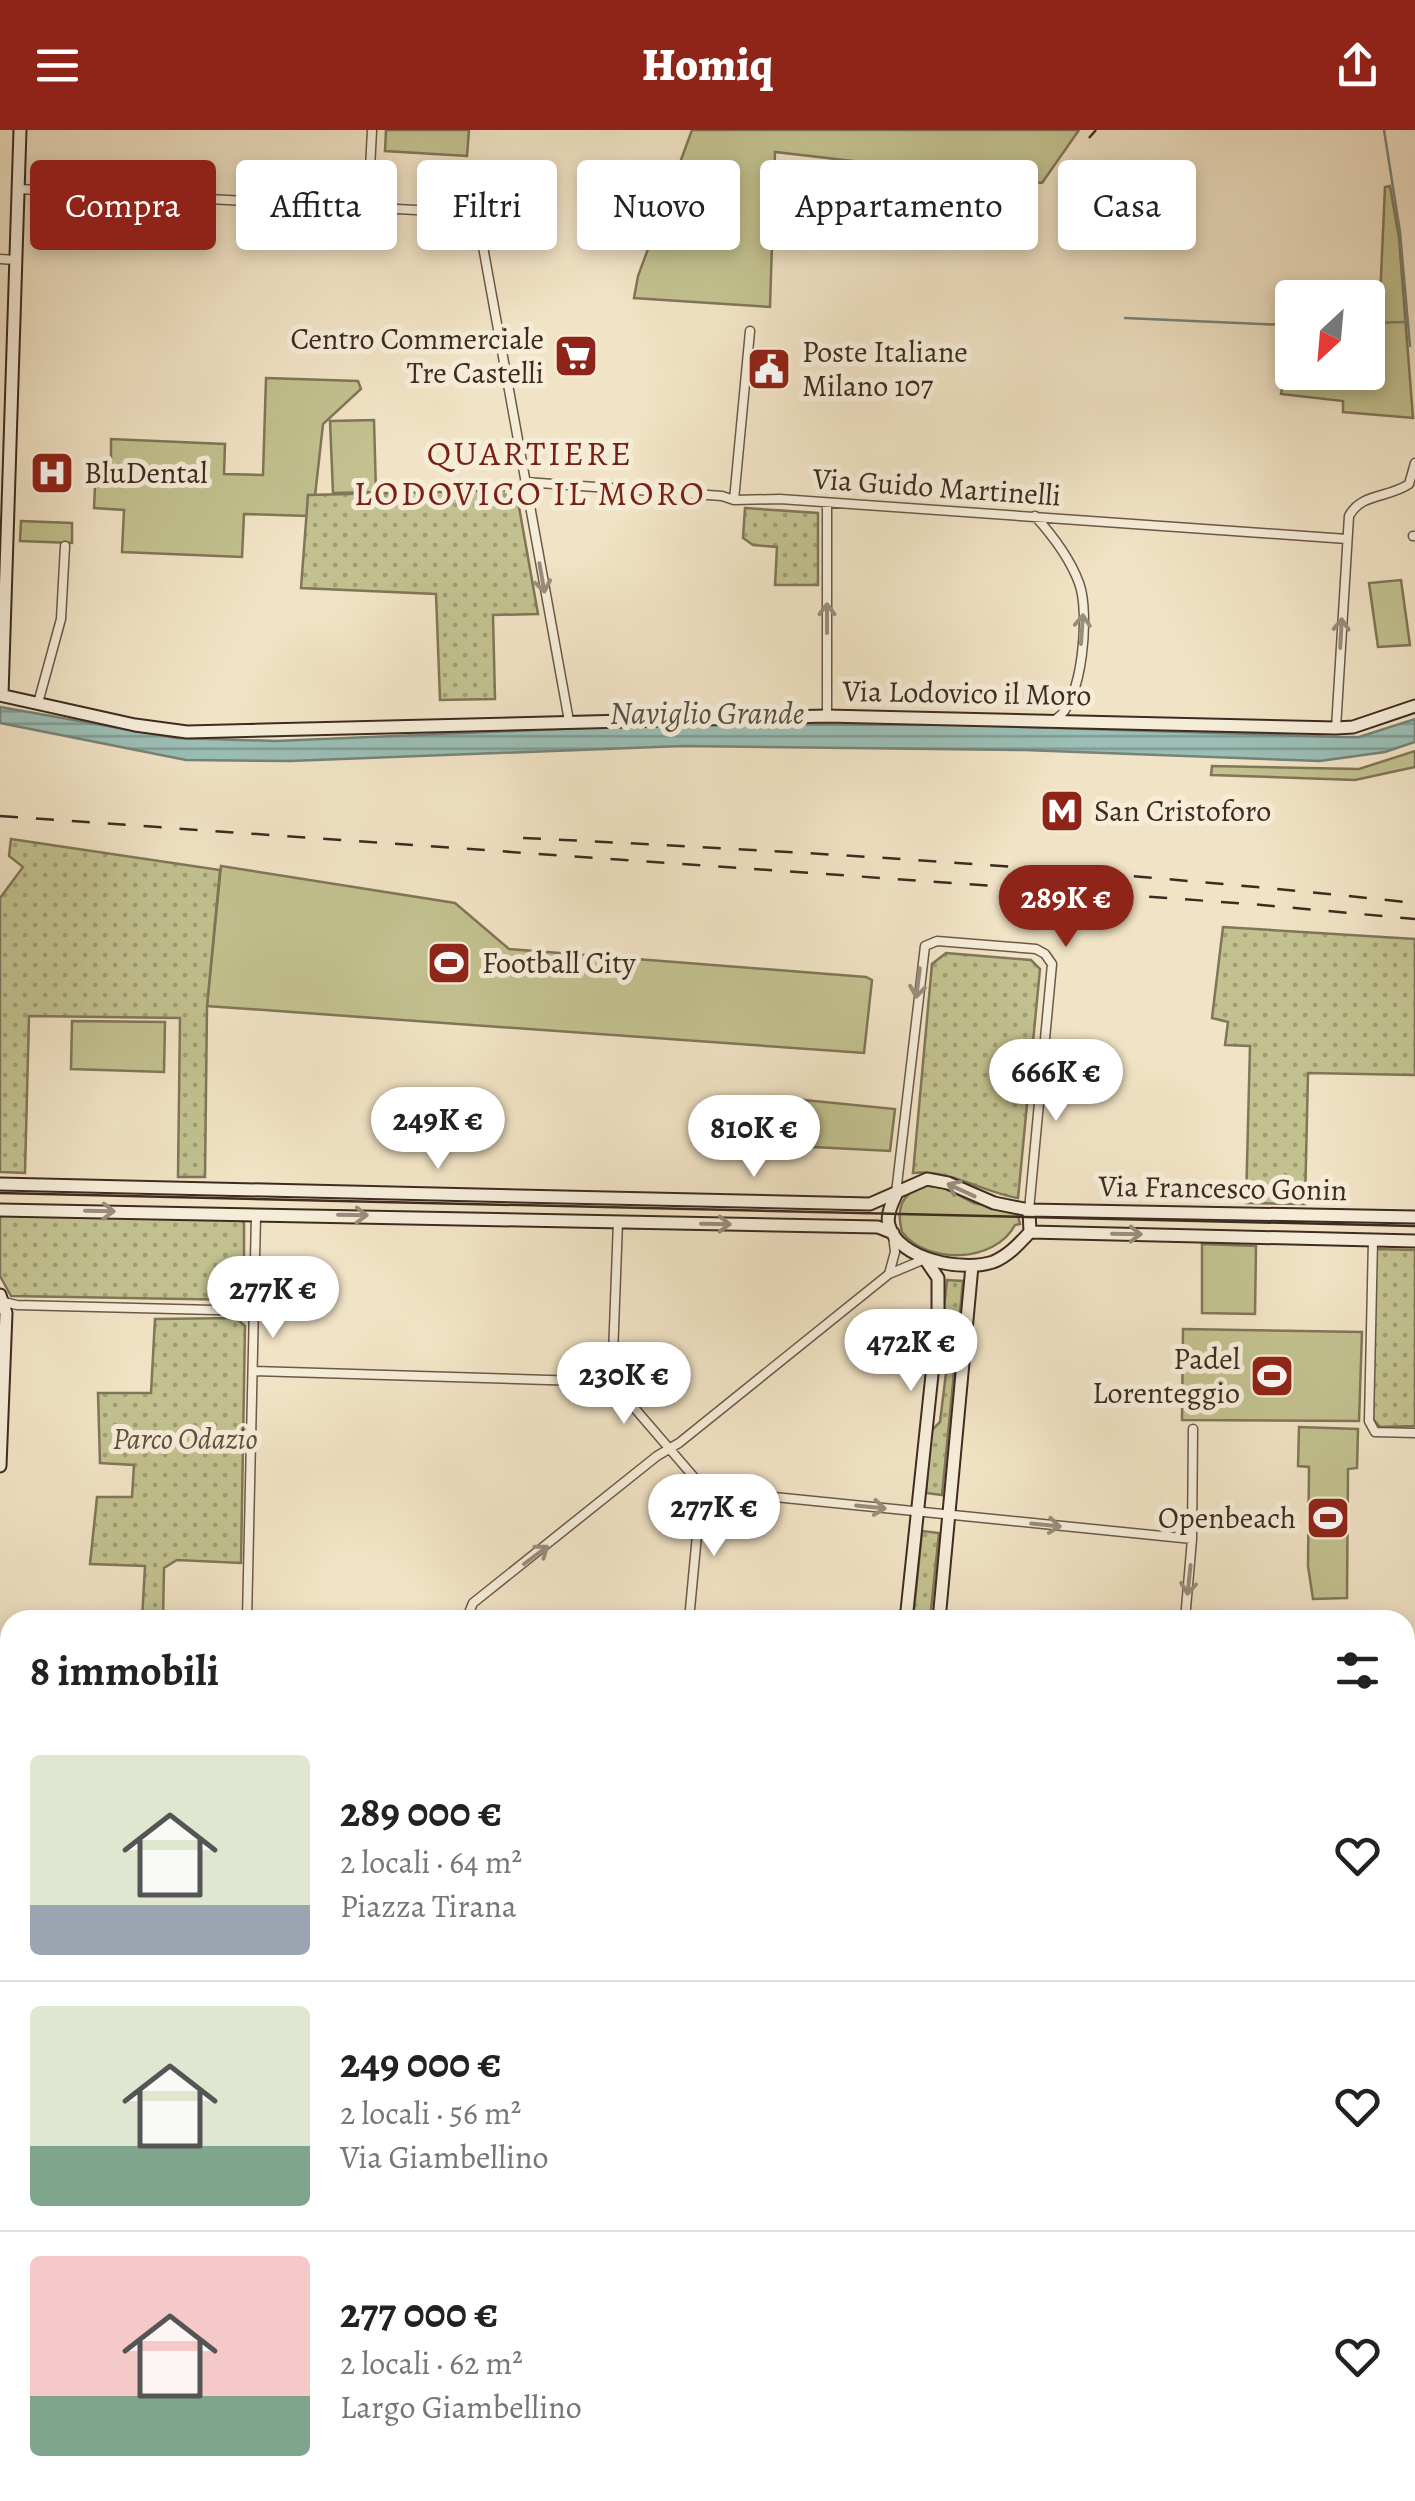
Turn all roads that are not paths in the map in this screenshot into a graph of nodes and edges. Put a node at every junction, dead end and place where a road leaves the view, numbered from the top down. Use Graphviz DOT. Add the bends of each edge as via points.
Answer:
graph roads {
  1 [pos="20,130"];
  2 [pos="372,130"];
  3 [pos="370,160"];
  4 [pos="19,189"];
  5 [pos="236,201"];
  6 [pos="397,209"];
  7 [pos="0,259"];
  8 [pos="16,260"];
  9 [pos="750,330"];
  10 [pos="6,398"];
  11 [pos="5,451"];
  12 [pos="1415,463"];
  13 [pos="525,482"];
  14 [pos="734,500"];
  15 [pos="827,503"];
  16 [pos="1035,516"];
  17 [pos="1347,538"];
  18 [pos="64,546"];
  19 [pos="1,695"];
  20 [pos="38,703"];
  21 [pos="1415,706"];
  22 [pos="1072,715"];
  23 [pos="827,716"];
  24 [pos="569,721"];
  25 [pos="1336,728"];
  26 [pos="0,1184"];
  27 [pos="896,1194"];
  28 [pos="0,1210"];
  29 [pos="1029,1210"];
  30 [pos="256,1213"];
  31 [pos="1415,1217"];
  32 [pos="618,1221"];
  33 [pos="1030,1232"];
  34 [pos="893,1233"];
  35 [pos="1373,1240"];
  36 [pos="1415,1241"];
  37 [pos="925,1259"];
  38 [pos="972,1266"];
  39 [pos="889,1274"];
  40 [pos="2,1298"];
  41 [pos="254,1311"];
  42 [pos="254,1371"];
  43 [pos="612,1382"];
  44 [pos="1193,1429"];
  45 [pos="1415,1433"];
  46 [pos="668,1448"];
  47 [pos="0,1466"];
  48 [pos="705,1490"];
  49 [pos="919,1512"];
  50 [pos="949,1515"];
  51 [pos="1192,1540"];
  52 [pos="247,1610"];
  53 [pos="471,1610"];
  54 [pos="690,1610"];
  55 [pos="907,1610"];
  56 [pos="940,1610"];
  57 [pos="1186,1610"];
  1 -- 4 [label="street"];
  2 -- 3 [label="street"];
  4 -- 5 [label="street"];
  4 -- 8 [label="street"];
  6 -- 13 [label="street" via="454,212 474,225 482,241"];
  7 -- 8 [label="street"];
  8 -- 10 [label="street"];
  9 -- 14 [label="street"];
  10 -- 11 [label="street"];
  11 -- 19 [label="street"];
  12 -- 17 [label="street" via="1404,488 1354,506"];
  13 -- 14 [label="street, Via Guido Martinelli"];
  13 -- 24 [label="street, one-way"];
  14 -- 15 [label="street, Via Guido Martinelli"];
  15 -- 16 [label="street, Via Guido Martinelli"];
  23 -- 15 [label="street, one-way"];
  16 -- 17 [label="street, Via Guido Martinelli"];
  22 -- 16 [label="street, one-way" via="1084,602 1073,570"];
  25 -- 17 [label="street, one-way"];
  18 -- 20 [label="street" via="61,619"];
  19 -- 20 [label="street, Via Lodovico il Moro"];
  20 -- 24 [label="street, Via Lodovico il Moro" via="187,732"];
  21 -- 25 [label="street, Via Lodovico il Moro"];
  22 -- 23 [label="street, Via Lodovico il Moro"];
  22 -- 25 [label="street, Via Lodovico il Moro"];
  23 -- 24 [label="street, Via Lodovico il Moro"];
  26 -- 27 [label="street, Via Francesco Gonin" via="870,1204"];
  29 -- 27 [label="street, Via Francesco Gonin, one-way" via="938,1180 918,1181"];
  29 -- 27 [label="street, one-way" via="1052,964 1036,950 937,941 925,946"];
  27 -- 34 [label="street" via="888,1217"];
  28 -- 30 [label="street, one-way"];
  29 -- 31 [label="street, Via Francesco Gonin"];
  29 -- 33 [label="street"];
  30 -- 32 [label="street, one-way"];
  30 -- 41 [label="street"];
  32 -- 34 [label="street, one-way"];
  32 -- 43 [label="street"];
  33 -- 35 [label="street, Via Francesco Gonin, one-way"];
  33 -- 38 [label="street" via="1004,1256"];
  34 -- 37 [label="street"];
  34 -- 39 [label="street"];
  35 -- 36 [label="street, Via Francesco Gonin"];
  35 -- 45 [label="street, Via Francesco Gonin" via="1369,1421 1376,1432"];
  37 -- 38 [label="street"];
  37 -- 39 [label="street"];
  37 -- 49 [label="street" via="938,1278 938,1318"];
  38 -- 50 [label="street"];
  39 -- 46 [label="street"];
  40 -- 41 [label="street" via="17,1305"];
  40 -- 47 [label="street"];
  41 -- 42 [label="street"];
  42 -- 43 [label="street"];
  42 -- 52 [label="street"];
  43 -- 46 [label="street"];
  44 -- 51 [label="street"];
  46 -- 48 [label="street"];
  53 -- 46 [label="street, one-way"];
  48 -- 49 [label="street, one-way"];
  48 -- 54 [label="street"];
  49 -- 50 [label="street"];
  49 -- 55 [label="street"];
  50 -- 51 [label="street, one-way"];
  50 -- 56 [label="street"];
  51 -- 57 [label="street, one-way"];
}
